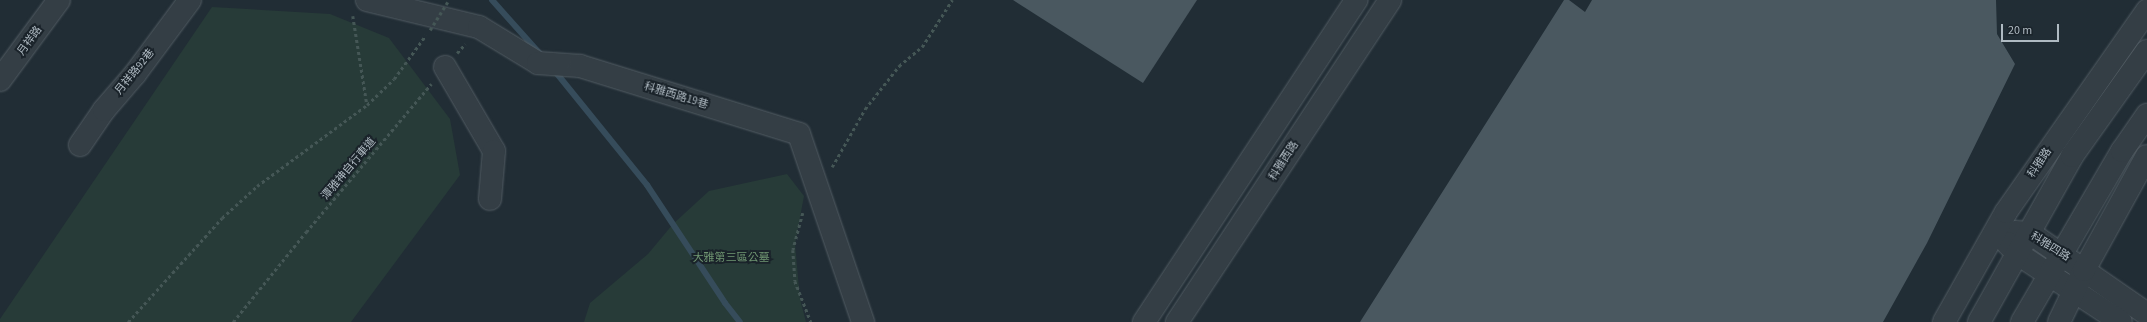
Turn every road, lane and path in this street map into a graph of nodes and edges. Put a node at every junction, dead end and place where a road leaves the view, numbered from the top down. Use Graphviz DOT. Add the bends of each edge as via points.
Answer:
graph roads {
  1 [pos="59,0"];
  2 [pos="190,0"];
  3 [pos="449,0"];
  4 [pos="952,0"];
  5 [pos="1356,0"];
  6 [pos="1390,0"];
  7 [pos="360,8"];
  8 [pos="2147,11"];
  9 [pos="479,27"];
  10 [pos="2147,51"];
  11 [pos="445,67"];
  12 [pos="0,80"];
  13 [pos="367,105"];
  14 [pos="2147,114"];
  15 [pos="80,144"];
  16 [pos="2147,156"];
  17 [pos="817,186"];
  18 [pos="490,199"];
  19 [pos="1995,231"];
  20 [pos="2030,233"];
  21 [pos="2018,254"];
  22 [pos="2063,254"];
  23 [pos="2084,270"];
  24 [pos="2051,274"];
  25 [pos="2074,290"];
  26 [pos="2147,314"];
  27 [pos="128,322"];
  28 [pos="234,322"];
  29 [pos="811,322"];
  30 [pos="863,322"];
  31 [pos="1144,322"];
  32 [pos="1177,322"];
  33 [pos="1944,322"];
  34 [pos="1979,322"];
  35 [pos="2022,322"];
  36 [pos="2059,322"];
  37 [pos="2121,322"];
  1 -- 12 [label="street, 月祥路"];
  2 -- 15 [label="street, 月祥路92巷"];
  3 -- 13 [label="path, bridge" via="394,79"];
  4 -- 17 [label="path" via="922,47 899,66 865,109 834,163"];
  5 -- 31 [label="street"];
  6 -- 32 [label="street, 科雅西路"];
  7 -- 9 [label="street, 科雅西路19巷"];
  7 -- 13 [label="path"];
  8 -- 19 [label="street, 科雅路" via="2053,143"];
  9 -- 11 [label="path, 潭雅神自行車道"];
  9 -- 17 [label="street, 科雅西路19巷" via="538,63 580,66 799,134"];
  10 -- 20 [label="street, 科雅路" via="2072,156"];
  11 -- 18 [label="street" via="494,151"];
  11 -- 28 [label="path, 潭雅神自行車道"];
  13 -- 27 [label="path" via="257,186 222,218"];
  14 -- 22 [label="street" via="2122,151"];
  16 -- 23 [label="street"];
  17 -- 29 [label="path" via="804,210 793,250 795,280"];
  17 -- 30 [label="street, 科雅西路19巷"];
  19 -- 20 [label="street, 科雅四路"];
  19 -- 21 [label="street, 科雅四路"];
  19 -- 33 [label="street, 科雅路"];
  20 -- 21 [label="street, 科雅路"];
  20 -- 22 [label="street, 科雅四路"];
  21 -- 24 [label="street, 科雅四路"];
  21 -- 34 [label="street, 科雅路"];
  22 -- 23 [label="street, 科雅四路"];
  22 -- 24 [label="street"];
  23 -- 25 [label="street"];
  23 -- 26 [label="street, 科雅四路"];
  24 -- 25 [label="street, 科雅四路"];
  24 -- 35 [label="street"];
  25 -- 36 [label="street"];
  25 -- 37 [label="street, 科雅四路"];
}
